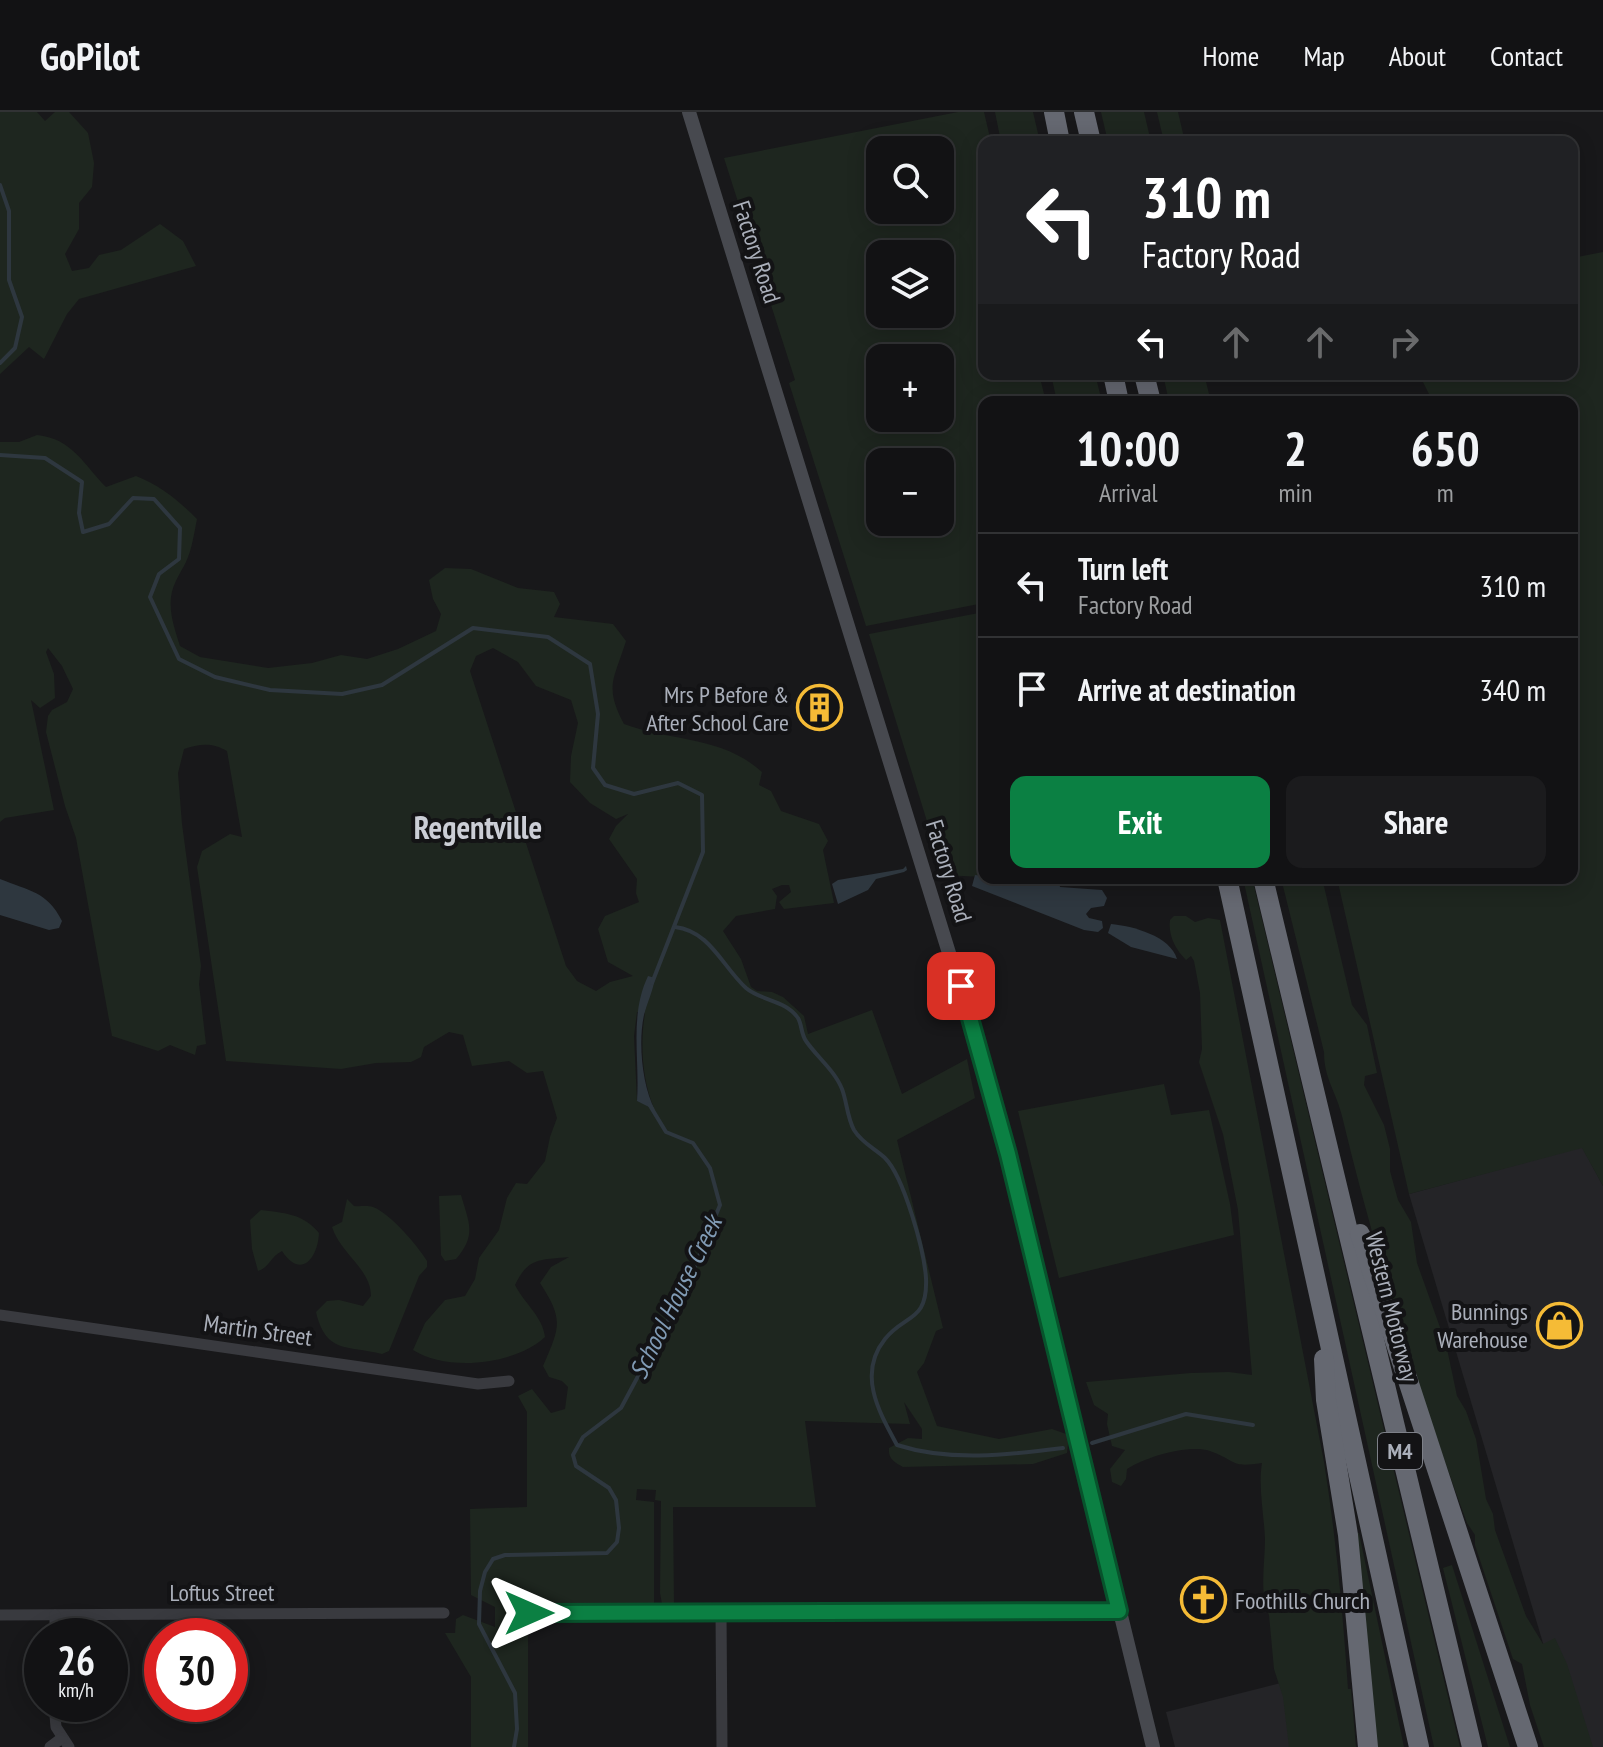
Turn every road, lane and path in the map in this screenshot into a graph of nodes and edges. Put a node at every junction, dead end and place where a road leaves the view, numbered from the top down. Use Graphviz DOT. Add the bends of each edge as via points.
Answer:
graph roads {
  1 [pos="689,112"];
  2 [pos="1054,112"];
  3 [pos="1084,112"];
  4 [pos="1059,136"];
  5 [pos="1090,136"];
  6 [pos="1228,884"];
  7 [pos="1264,884"];
  8 [pos="1329,1156"];
  9 [pos="1321,1299"];
  10 [pos="0,1315"];
  11 [pos="509,1381"];
  12 [pos="1119,1611"];
  13 [pos="721,1612"];
  14 [pos="444,1613"];
  15 [pos="529,1613"];
  16 [pos="0,1615"];
  17 [pos="55,1615"];
  18 [pos="55,1722"];
  19 [pos="65,1743"];
  20 [pos="50,1747"];
  21 [pos="722,1747"];
  22 [pos="1153,1747"];
  23 [pos="1368,1747"];
  24 [pos="1419,1747"];
  25 [pos="1472,1747"];
  26 [pos="1528,1747"];
  1 -- 12 [label="street, Factory Road" via="975,1034"];
  2 -- 4 [label="highway"];
  3 -- 5 [label="highway"];
  6 -- 9 [label="highway, M4"];
  7 -- 8 [label="highway, Western Motorway / M4"];
  8 -- 25 [label="highway, Western Motorway / M4"];
  8 -- 26 [label="highway" via="1363,1241"];
  9 -- 23 [label="highway, M4" via="1326,1400 1348,1535"];
  9 -- 24 [label="highway, M4"];
  10 -- 11 [label="street, Martin Street" via="478,1384"];
  12 -- 13 [label="street"];
  12 -- 22 [label="street, Factory Road"];
  13 -- 15 [label="street"];
  13 -- 21 [label="street"];
  14 -- 17 [label="street, Loftus Street"];
  16 -- 17 [label="street, Loftus Street"];
  18 -- 19 [label="street"];
  19 -- 20 [label="street"];
}
